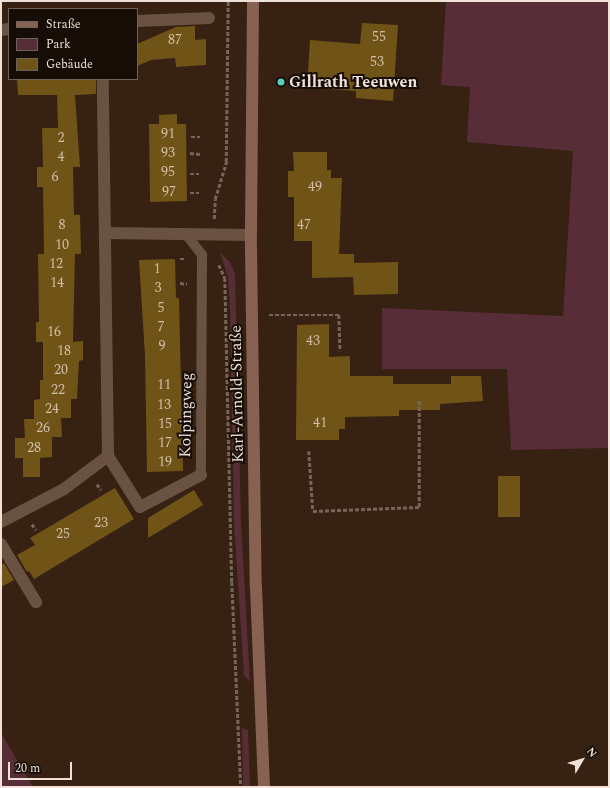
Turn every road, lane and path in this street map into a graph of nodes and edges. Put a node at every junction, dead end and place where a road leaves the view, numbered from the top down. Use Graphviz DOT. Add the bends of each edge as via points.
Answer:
graph roads {
  1 [pos="228,1"];
  2 [pos="253,1"];
  3 [pos="210,18"];
  4 [pos="138,22"];
  5 [pos="103,80"];
  6 [pos="191,137"];
  7 [pos="200,137"];
  8 [pos="190,153"];
  9 [pos="200,154"];
  10 [pos="190,174"];
  11 [pos="199,174"];
  12 [pos="190,192"];
  13 [pos="199,193"];
  14 [pos="106,233"];
  15 [pos="185,233"];
  16 [pos="214,235"];
  17 [pos="251,235"];
  18 [pos="217,262"];
  19 [pos="252,315"];
  20 [pos="340,351"];
  21 [pos="419,400"];
  22 [pos="308,451"];
  23 [pos="108,456"];
  24 [pos="201,475"];
  25 [pos="1,522"];
  26 [pos="1,544"];
  27 [pos="36,602"];
  28 [pos="241,787"];
  29 [pos="264,787"];
  1 -- 16 [label="path" via="226,162 215,199"];
  2 -- 17 [label="main road, Karl-Arnold-Straße"];
  3 -- 4 [label="street"];
  5 -- 14 [label="street"];
  6 -- 7 [label="path"];
  8 -- 9 [label="path"];
  10 -- 11 [label="path"];
  12 -- 13 [label="path"];
  14 -- 15 [label="street"];
  14 -- 23 [label="street" via="104,311"];
  15 -- 16 [label="street"];
  15 -- 24 [label="lane, Kolpingweg" via="202,255"];
  16 -- 17 [label="street"];
  17 -- 19 [label="main road, Karl-Arnold-Straße"];
  18 -- 28 [label="path" via="225,278 232,582"];
  19 -- 20 [label="path" via="339,315"];
  19 -- 29 [label="main road, Karl-Arnold-Straße" via="256,586"];
  21 -- 22 [label="path" via="419,507 313,511"];
  23 -- 24 [label="street, Kolpingweg" via="140,507"];
  23 -- 25 [label="street" via="64,489"];
  26 -- 27 [label="street"];
}
